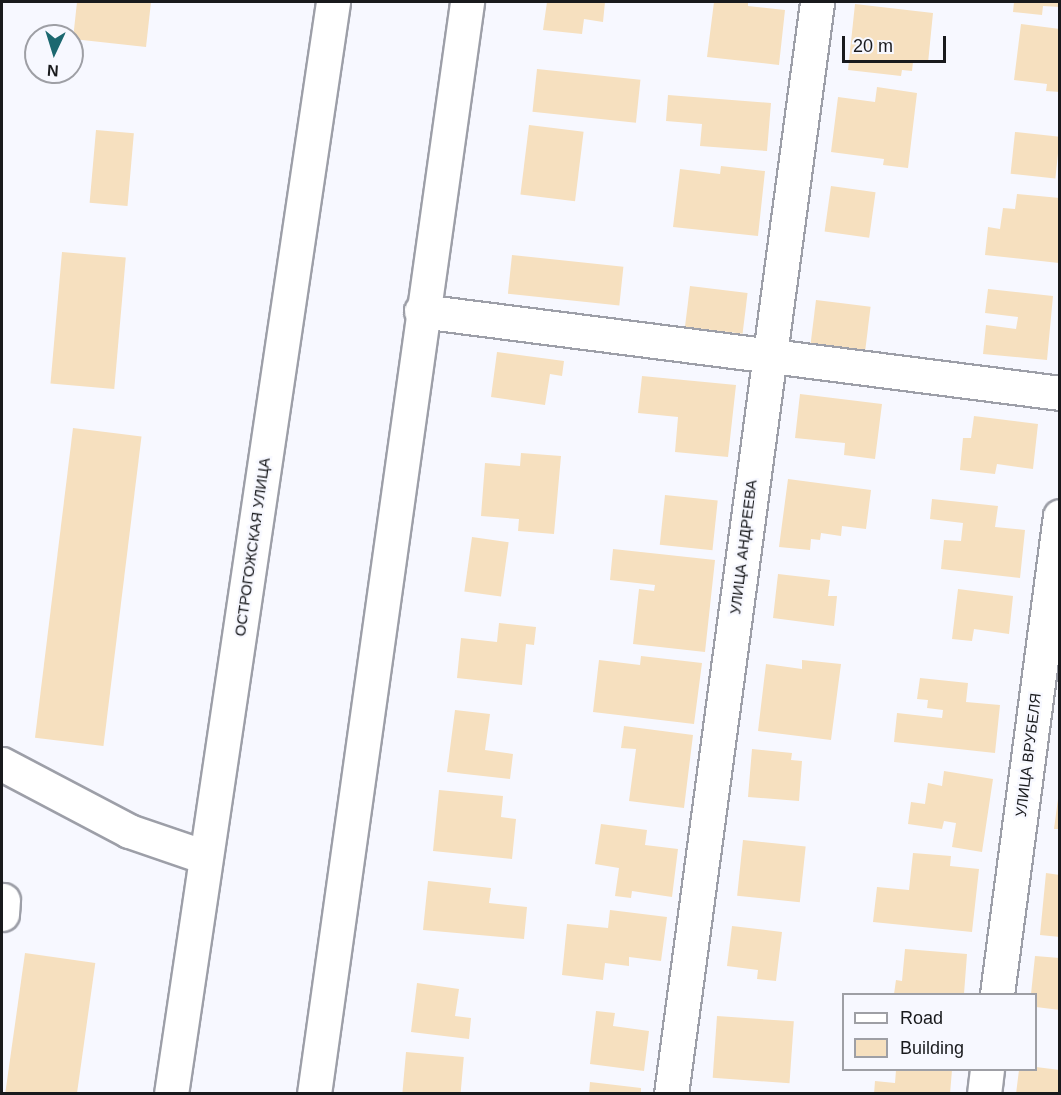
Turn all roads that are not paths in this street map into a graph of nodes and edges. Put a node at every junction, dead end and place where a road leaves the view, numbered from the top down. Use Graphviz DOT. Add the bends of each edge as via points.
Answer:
graph roads {
  1 [pos="333,2"];
  2 [pos="467,2"];
  3 [pos="817,2"];
  4 [pos="421,311"];
  5 [pos="768,358"];
  6 [pos="1059,393"];
  7 [pos="1059,516"];
  8 [pos="2,764"];
  9 [pos="205,857"];
  10 [pos="997,993"];
  11 [pos="987,1071"];
  12 [pos="171,1094"];
  13 [pos="314,1094"];
  14 [pos="671,1094"];
  15 [pos="984,1094"];
  1 -- 9 [label="street, ОСТРОГОЖСКАЯ УЛИЦА"];
  2 -- 4 [label="street"];
  3 -- 5 [label="street, УЛИЦА АНДРЕЕВА"];
  4 -- 5 [label="street"];
  4 -- 13 [label="street"];
  5 -- 6 [label="street"];
  5 -- 14 [label="street, УЛИЦА АНДРЕЕВА"];
  7 -- 10 [label="street, УЛИЦА ВРУБЕЛЯ"];
  8 -- 9 [label="street" via="129,831"];
  9 -- 12 [label="street, ОСТРОГОЖСКАЯ УЛИЦА"];
  11 -- 15 [label="street"];
}
